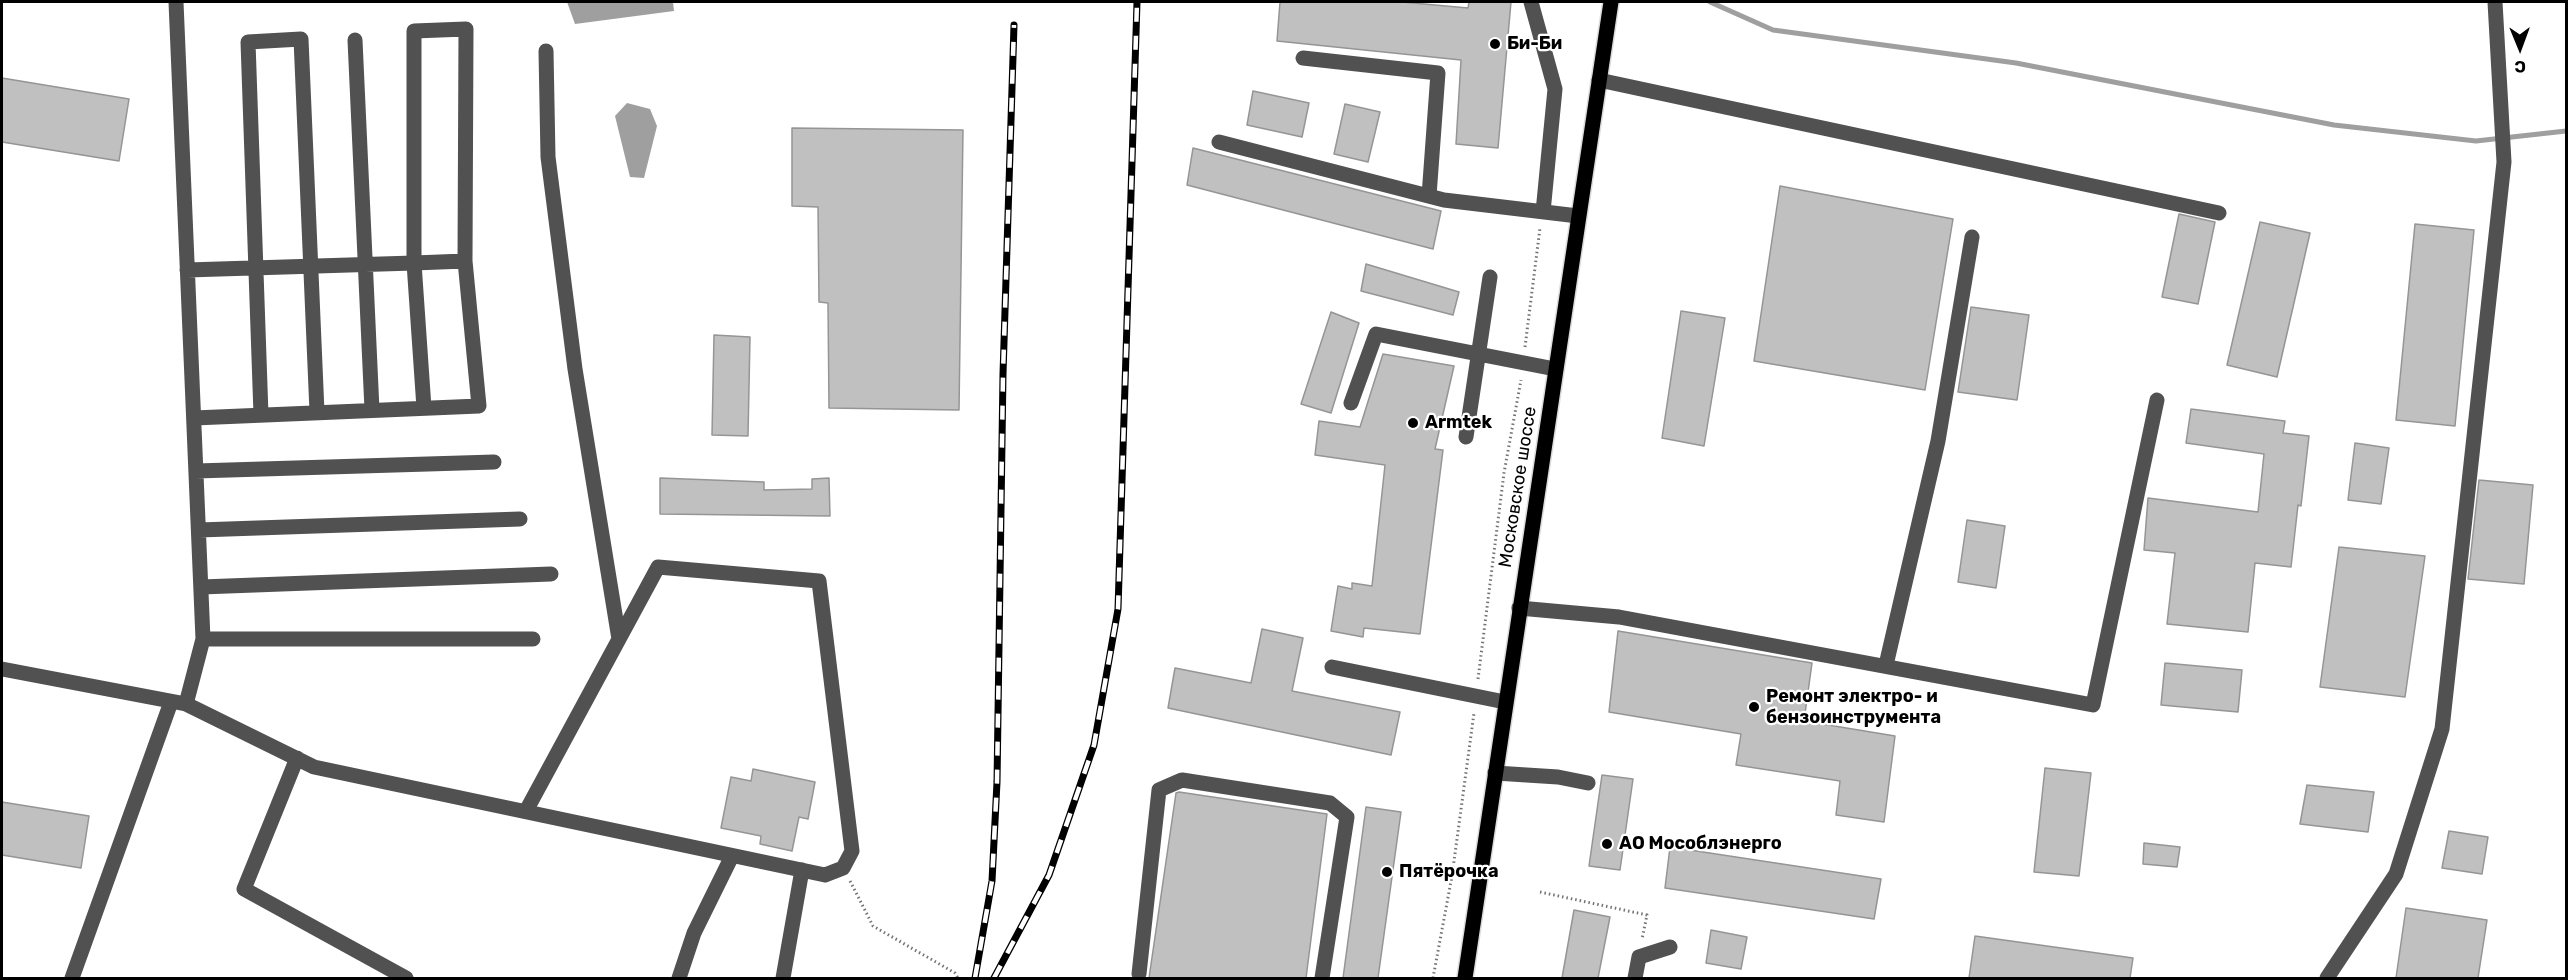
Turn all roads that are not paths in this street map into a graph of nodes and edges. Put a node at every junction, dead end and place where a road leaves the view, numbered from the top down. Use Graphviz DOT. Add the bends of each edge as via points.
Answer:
graph roads {
  1 [pos="176,2"];
  2 [pos="1531,2"];
  3 [pos="1611,2"];
  4 [pos="2495,2"];
  5 [pos="355,40"];
  6 [pos="546,51"];
  7 [pos="1303,58"];
  8 [pos="1599,80"];
  9 [pos="1219,142"];
  10 [pos="1429,196"];
  11 [pos="1543,212"];
  12 [pos="2218,213"];
  13 [pos="1578,216"];
  14 [pos="1972,237"];
  15 [pos="465,261"];
  16 [pos="414,263"];
  17 [pos="364,264"];
  18 [pos="311,266"];
  19 [pos="257,268"];
  20 [pos="187,270"];
  21 [pos="1490,277"];
  22 [pos="1478,354"];
  23 [pos="1555,369"];
  24 [pos="2157,400"];
  25 [pos="1351,403"];
  26 [pos="424,408"];
  27 [pos="372,410"];
  28 [pos="317,412"];
  29 [pos="261,415"];
  30 [pos="194,418"];
  31 [pos="1466,437"];
  32 [pos="494,462"];
  33 [pos="196,471"];
  34 [pos="520,519"];
  35 [pos="199,530"];
  36 [pos="551,574"];
  37 [pos="201,587"];
  38 [pos="1519,608"];
  39 [pos="204,639"];
  40 [pos="533,639"];
  41 [pos="619,639"];
  42 [pos="1886,665"];
  43 [pos="1332,667"];
  44 [pos="2,669"];
  45 [pos="1505,702"];
  46 [pos="178,703"];
  47 [pos="297,758"];
  48 [pos="1495,773"];
  49 [pos="1588,783"];
  50 [pos="526,811"];
  51 [pos="732,856"];
  52 [pos="802,870"];
  53 [pos="1670,946"];
  54 [pos="1139,974"];
  55 [pos="72,978"];
  56 [pos="406,978"];
  57 [pos="679,978"];
  58 [pos="783,978"];
  59 [pos="1322,978"];
  60 [pos="1465,978"];
  61 [pos="1635,978"];
  62 [pos="2327,978"];
  1 -- 20 [label="lane"];
  2 -- 11 [label="lane" via="1555,89"];
  3 -- 8 [label="main road, Московское шоссе"];
  4 -- 62 [label="lane" via="2504,162 2442,729 2396,874"];
  5 -- 17 [label="lane"];
  6 -- 41 [label="lane" via="548,157 574,369"];
  7 -- 10 [label="lane" via="1438,73"];
  8 -- 12 [label="lane"];
  8 -- 13 [label="main road, Московское шоссе"];
  9 -- 10 [label="lane"];
  10 -- 11 [label="lane"];
  11 -- 13 [label="lane"];
  13 -- 23 [label="main road, Московское шоссе"];
  14 -- 42 [label="lane" via="1938,441"];
  15 -- 16 [label="lane"];
  15 -- 16 [label="lane" via="466,29 414,31"];
  15 -- 26 [label="lane" via="479,406"];
  16 -- 17 [label="lane"];
  16 -- 26 [label="lane"];
  17 -- 18 [label="lane"];
  17 -- 27 [label="lane"];
  18 -- 19 [label="lane"];
  18 -- 19 [label="lane" via="301,39 248,42"];
  18 -- 28 [label="lane"];
  19 -- 20 [label="lane"];
  19 -- 29 [label="lane"];
  20 -- 30 [label="lane"];
  21 -- 22 [label="lane"];
  22 -- 23 [label="lane"];
  22 -- 25 [label="lane" via="1376,334"];
  22 -- 31 [label="lane"];
  23 -- 38 [label="main road, Московское шоссе"];
  24 -- 42 [label="lane" via="2093,705"];
  26 -- 27 [label="lane"];
  27 -- 28 [label="lane"];
  28 -- 29 [label="lane"];
  29 -- 30 [label="lane"];
  30 -- 33 [label="lane"];
  32 -- 33 [label="lane"];
  33 -- 35 [label="lane"];
  34 -- 35 [label="lane"];
  35 -- 37 [label="lane"];
  36 -- 37 [label="lane"];
  37 -- 39 [label="lane"];
  38 -- 42 [label="lane" via="1618,617"];
  38 -- 45 [label="main road, Московское шоссе"];
  39 -- 40 [label="lane"];
  39 -- 46 [label="lane"];
  41 -- 50 [label="lane"];
  41 -- 52 [label="lane" via="658,567 819,581 852,851 843,868 825,875"];
  43 -- 45 [label="lane"];
  44 -- 46 [label="lane"];
  45 -- 48 [label="main road, Московское шоссе"];
  46 -- 47 [label="lane"];
  46 -- 55 [label="lane"];
  47 -- 50 [label="lane" via="314,767"];
  47 -- 56 [label="lane" via="244,889"];
  48 -- 49 [label="lane"];
  48 -- 60 [label="main road, Московское шоссе"];
  50 -- 51 [label="lane"];
  51 -- 52 [label="lane"];
  51 -- 57 [label="lane" via="694,933"];
  52 -- 58 [label="lane"];
  53 -- 61 [label="lane" via="1639,957"];
  54 -- 59 [label="lane" via="1159,790 1182,780 1330,803 1347,817"];
}
